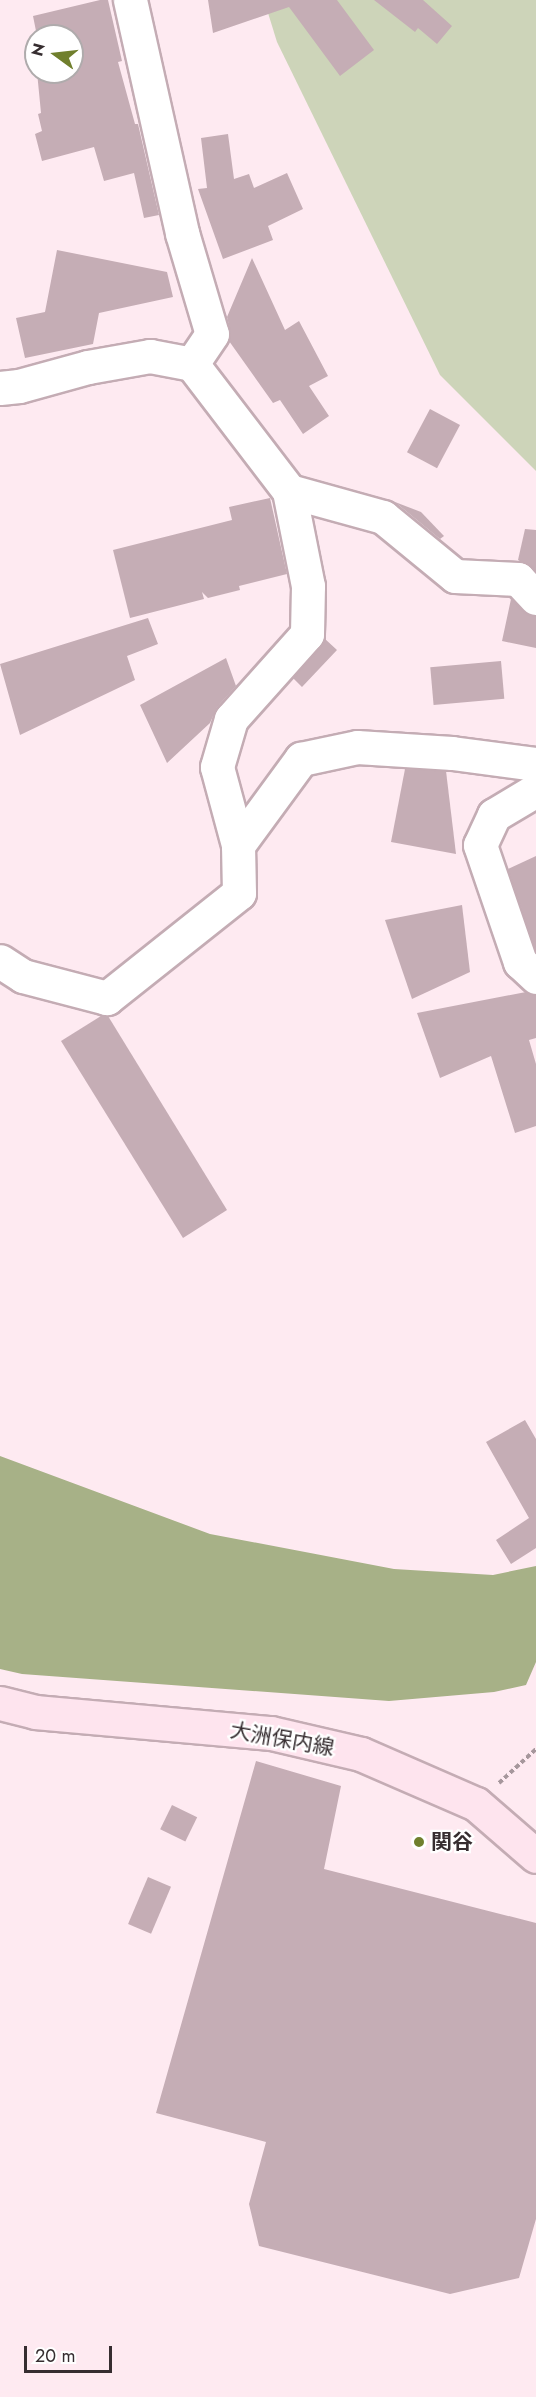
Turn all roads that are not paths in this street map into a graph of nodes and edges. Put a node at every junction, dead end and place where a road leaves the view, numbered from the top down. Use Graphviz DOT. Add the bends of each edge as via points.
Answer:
graph roads {
  1 [pos="130,0"];
  2 [pos="192,364"];
  3 [pos="0,388"];
  4 [pos="289,491"];
  5 [pos="536,598"];
  6 [pos="536,764"];
  7 [pos="536,790"];
  8 [pos="238,844"];
  9 [pos="0,961"];
  10 [pos="536,977"];
  11 [pos="0,1703"];
  12 [pos="536,1856"];
  1 -- 2 [label="street" via="182,233 212,334"];
  2 -- 3 [label="street" via="150,356"];
  2 -- 4 [label="street"];
  4 -- 5 [label="street" via="382,517 455,576 518,579"];
  4 -- 8 [label="street" via="308,586 307,634 231,719 217,767"];
  6 -- 8 [label="street" via="452,753 357,747 301,759"];
  7 -- 10 [label="street" via="494,815 480,845 520,962"];
  8 -- 9 [label="street" via="239,893 107,998 23,976"];
  11 -- 12 [label="main road, 大洲保内線" via="35,1712 271,1733 361,1754 476,1804"];
}
